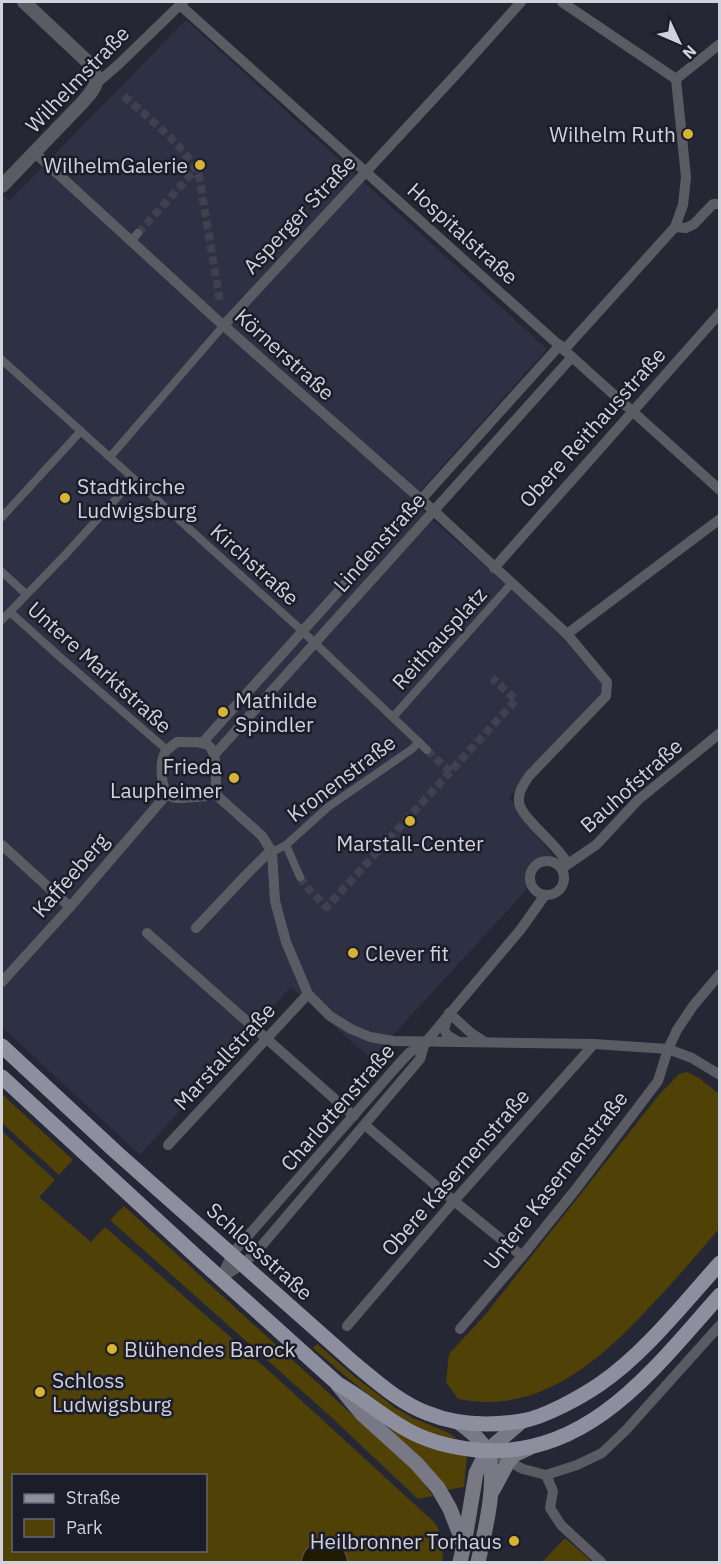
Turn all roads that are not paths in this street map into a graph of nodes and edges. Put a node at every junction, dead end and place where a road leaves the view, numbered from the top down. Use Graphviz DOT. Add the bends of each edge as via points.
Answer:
graph roads {
  1 [pos="24,2"];
  2 [pos="521,2"];
  3 [pos="562,2"];
  4 [pos="182,3"];
  5 [pos="720,44"];
  6 [pos="676,79"];
  7 [pos="97,83"];
  8 [pos="34,152"];
  9 [pos="365,171"];
  10 [pos="2,186"];
  11 [pos="720,204"];
  12 [pos="675,226"];
  13 [pos="720,313"];
  14 [pos="224,325"];
  15 [pos="565,351"];
  16 [pos="2,360"];
  17 [pos="632,411"];
  18 [pos="81,431"];
  19 [pos="110,457"];
  20 [pos="134,478"];
  21 [pos="720,490"];
  22 [pos="421,500"];
  23 [pos="433,510"];
  24 [pos="2,517"];
  25 [pos="720,519"];
  26 [pos="494,568"];
  27 [pos="2,572"];
  28 [pos="512,584"];
  29 [pos="27,594"];
  30 [pos="10,612"];
  31 [pos="2,620"];
  32 [pos="303,632"];
  33 [pos="567,633"];
  34 [pos="315,643"];
  35 [pos="393,717"];
  36 [pos="720,733"];
  37 [pos="203,742"];
  38 [pos="419,742"];
  39 [pos="167,750"];
  40 [pos="427,750"];
  41 [pos="215,754"];
  42 [pos="213,792"];
  43 [pos="167,794"];
  44 [pos="2,845"];
  45 [pos="286,845"];
  46 [pos="272,852"];
  47 [pos="565,866"];
  48 [pos="300,877"];
  49 [pos="545,896"];
  50 [pos="70,907"];
  51 [pos="196,928"];
  52 [pos="147,933"];
  53 [pos="720,974"];
  54 [pos="2,982"];
  55 [pos="308,994"];
  56 [pos="450,1013"];
  57 [pos="266,1039"];
  58 [pos="425,1042"];
  59 [pos="459,1042"];
  60 [pos="485,1042"];
  61 [pos="594,1044"];
  62 [pos="2,1046"];
  63 [pos="668,1049"];
  64 [pos="719,1074"];
  65 [pos="2,1077"];
  66 [pos="354,1116"];
  67 [pos="365,1125"];
  68 [pos="168,1145"];
  69 [pos="454,1201"];
  70 [pos="522,1256"];
  71 [pos="238,1259"];
  72 [pos="720,1263"];
  73 [pos="221,1278"];
  74 [pos="720,1295"];
  75 [pos="720,1325"];
  76 [pos="347,1326"];
  77 [pos="460,1329"];
  78 [pos="687,1332"];
  79 [pos="702,1345"];
  80 [pos="338,1384"];
  81 [pos="522,1421"];
  82 [pos="458,1422"];
  83 [pos="529,1448"];
  84 [pos="487,1451"];
  85 [pos="508,1462"];
  86 [pos="546,1475"];
  87 [pos="490,1495"];
  88 [pos="464,1545"];
  89 [pos="460,1563"];
  90 [pos="478,1563"];
  91 [pos="601,1563"];
  1 -- 7 [label="street" via="91,65"];
  2 -- 9 [label="street, Asperger Straße"];
  3 -- 6 [label="street"];
  4 -- 7 [label="street, Wilhelmstraße"];
  4 -- 9 [label="street, Hospitalstraße"];
  5 -- 6 [label="street"];
  6 -- 12 [label="street, Lindenstraße" via="686,177 683,205"];
  7 -- 8 [label="street, Wilhelmstraße"];
  8 -- 10 [label="street, Wilhelmstraße"];
  8 -- 14 [label="street, Körnerstraße" via="135,237"];
  9 -- 14 [label="street, Asperger Straße"];
  9 -- 15 [label="street, Hospitalstraße"];
  11 -- 12 [label="street" via="713,204 686,228"];
  12 -- 15 [label="street, Lindenstraße"];
  13 -- 17 [label="street, Obere Reithausstraße"];
  14 -- 19 [label="street, Asperger Straße"];
  14 -- 22 [label="street, Körnerstraße"];
  15 -- 17 [label="street, Hospitalstraße"];
  15 -- 22 [label="street, Lindenstraße"];
  15 -- 23 [label="street, Lindenstraße"];
  16 -- 18 [label="street, Kirchstraße"];
  17 -- 21 [label="street, Hospitalstraße"];
  17 -- 26 [label="street, Obere Reithausstraße"];
  18 -- 19 [label="street, Kirchstraße"];
  18 -- 24 [label="street"];
  19 -- 20 [label="street, Kirchstraße"];
  20 -- 29 [label="street"];
  20 -- 32 [label="street, Kirchstraße"];
  22 -- 23 [label="street, Körnerstraße"];
  22 -- 32 [label="street, Lindenstraße"];
  23 -- 26 [label="street, Körnerstraße"];
  23 -- 34 [label="street, Lindenstraße"];
  25 -- 33 [label="street"];
  26 -- 28 [label="street, Körnerstraße"];
  27 -- 29 [label="street"];
  28 -- 33 [label="street, Körnerstraße"];
  28 -- 35 [label="street, Reithausplatz"];
  29 -- 30 [label="street"];
  30 -- 31 [label="street"];
  30 -- 39 [label="street, Untere Marktstraße"];
  32 -- 34 [label="street, Kirchstraße"];
  32 -- 37 [label="street, Lindenstraße"];
  33 -- 47 [label="street, Körnerstraße" via="607,682 606,696 529,776 519,795 524,813 561,853"];
  34 -- 35 [label="street, Kirchstraße"];
  34 -- 41 [label="street, Lindenstraße"];
  35 -- 38 [label="street, Kirchstraße"];
  36 -- 47 [label="street, Bauhofstraße" via="638,800 596,845"];
  37 -- 39 [label="street" via="177,742"];
  37 -- 41 [label="street"];
  38 -- 40 [label="street, Kirchstraße"];
  38 -- 45 [label="street, Kronenstraße" via="328,807"];
  39 -- 43 [label="street" via="162,760"];
  41 -- 42 [label="street"];
  42 -- 43 [label="street" via="205,797 173,798"];
  42 -- 46 [label="street" via="262,836"];
  43 -- 50 [label="street, Kaffeeberg"];
  44 -- 50 [label="street"];
  45 -- 46 [label="street, Kronenstraße"];
  45 -- 48 [label="street, Kronenstraße"];
  46 -- 51 [label="street, Kronenstraße"];
  46 -- 55 [label="street" via="277,908 286,942"];
  47 -- 49 [label="street" via="563,885 556,893"];
  47 -- 49 [label="street" via="547,861 533,869 532,886"];
  49 -- 56 [label="street"];
  50 -- 54 [label="street, Kaffeeberg"];
  52 -- 57 [label="street"];
  53 -- 63 [label="street, Untere Kasernenstraße" via="693,1006"];
  55 -- 57 [label="street, Marstallstraße"];
  55 -- 58 [label="street" via="330,1016 351,1029 393,1041"];
  56 -- 58 [label="street"];
  56 -- 59 [label="street" via="444,1029"];
  56 -- 60 [label="street"];
  57 -- 66 [label="street"];
  57 -- 68 [label="street, Marstallstraße"];
  58 -- 59 [label="street"];
  58 -- 66 [label="street, Charlottenstraße" via="409,1053"];
  58 -- 67 [label="street, Charlottenstraße" via="420,1059"];
  59 -- 60 [label="street"];
  60 -- 61 [label="street"];
  61 -- 63 [label="street"];
  61 -- 69 [label="street, Obere Kasernenstraße"];
  62 -- 71 [label="main road, Schlossstraße"];
  63 -- 64 [label="street"];
  63 -- 70 [label="street, Untere Kasernenstraße" via="658,1081"];
  65 -- 73 [label="main road"];
  66 -- 71 [label="street, Charlottenstraße"];
  67 -- 69 [label="street"];
  67 -- 71 [label="street, Charlottenstraße" via="258,1250"];
  69 -- 70 [label="street"];
  69 -- 76 [label="street, Obere Kasernenstraße"];
  70 -- 77 [label="street, Untere Kasernenstraße"];
  71 -- 73 [label="street, Charlottenstraße"];
  71 -- 82 [label="main road, Schlossstraße" via="396,1397 419,1410"];
  72 -- 81 [label="main road, Schlossstraße" via="625,1364 577,1398"];
  73 -- 80 [label="main road"];
  74 -- 78 [label="main road"];
  75 -- 79 [label="street"];
  78 -- 79 [label="street"];
  78 -- 83 [label="main road" via="656,1368 604,1414 555,1440"];
  79 -- 86 [label="street" via="602,1453"];
  80 -- 84 [label="main road" via="409,1432 446,1445"];
  80 -- 88 [label="main road" via="362,1414 438,1488"];
  81 -- 82 [label="main road, Schlossstraße"];
  81 -- 84 [label="main road"];
  82 -- 84 [label="main road"];
  83 -- 84 [label="main road"];
  83 -- 85 [label="main road"];
  84 -- 85 [label="street"];
  84 -- 87 [label="main road"];
  84 -- 88 [label="main road" via="476,1473"];
  85 -- 86 [label="street"];
  85 -- 87 [label="main road"];
  86 -- 91 [label="street" via="553,1491 550,1508 561,1525"];
  87 -- 90 [label="main road"];
  88 -- 89 [label="main road"];
}
